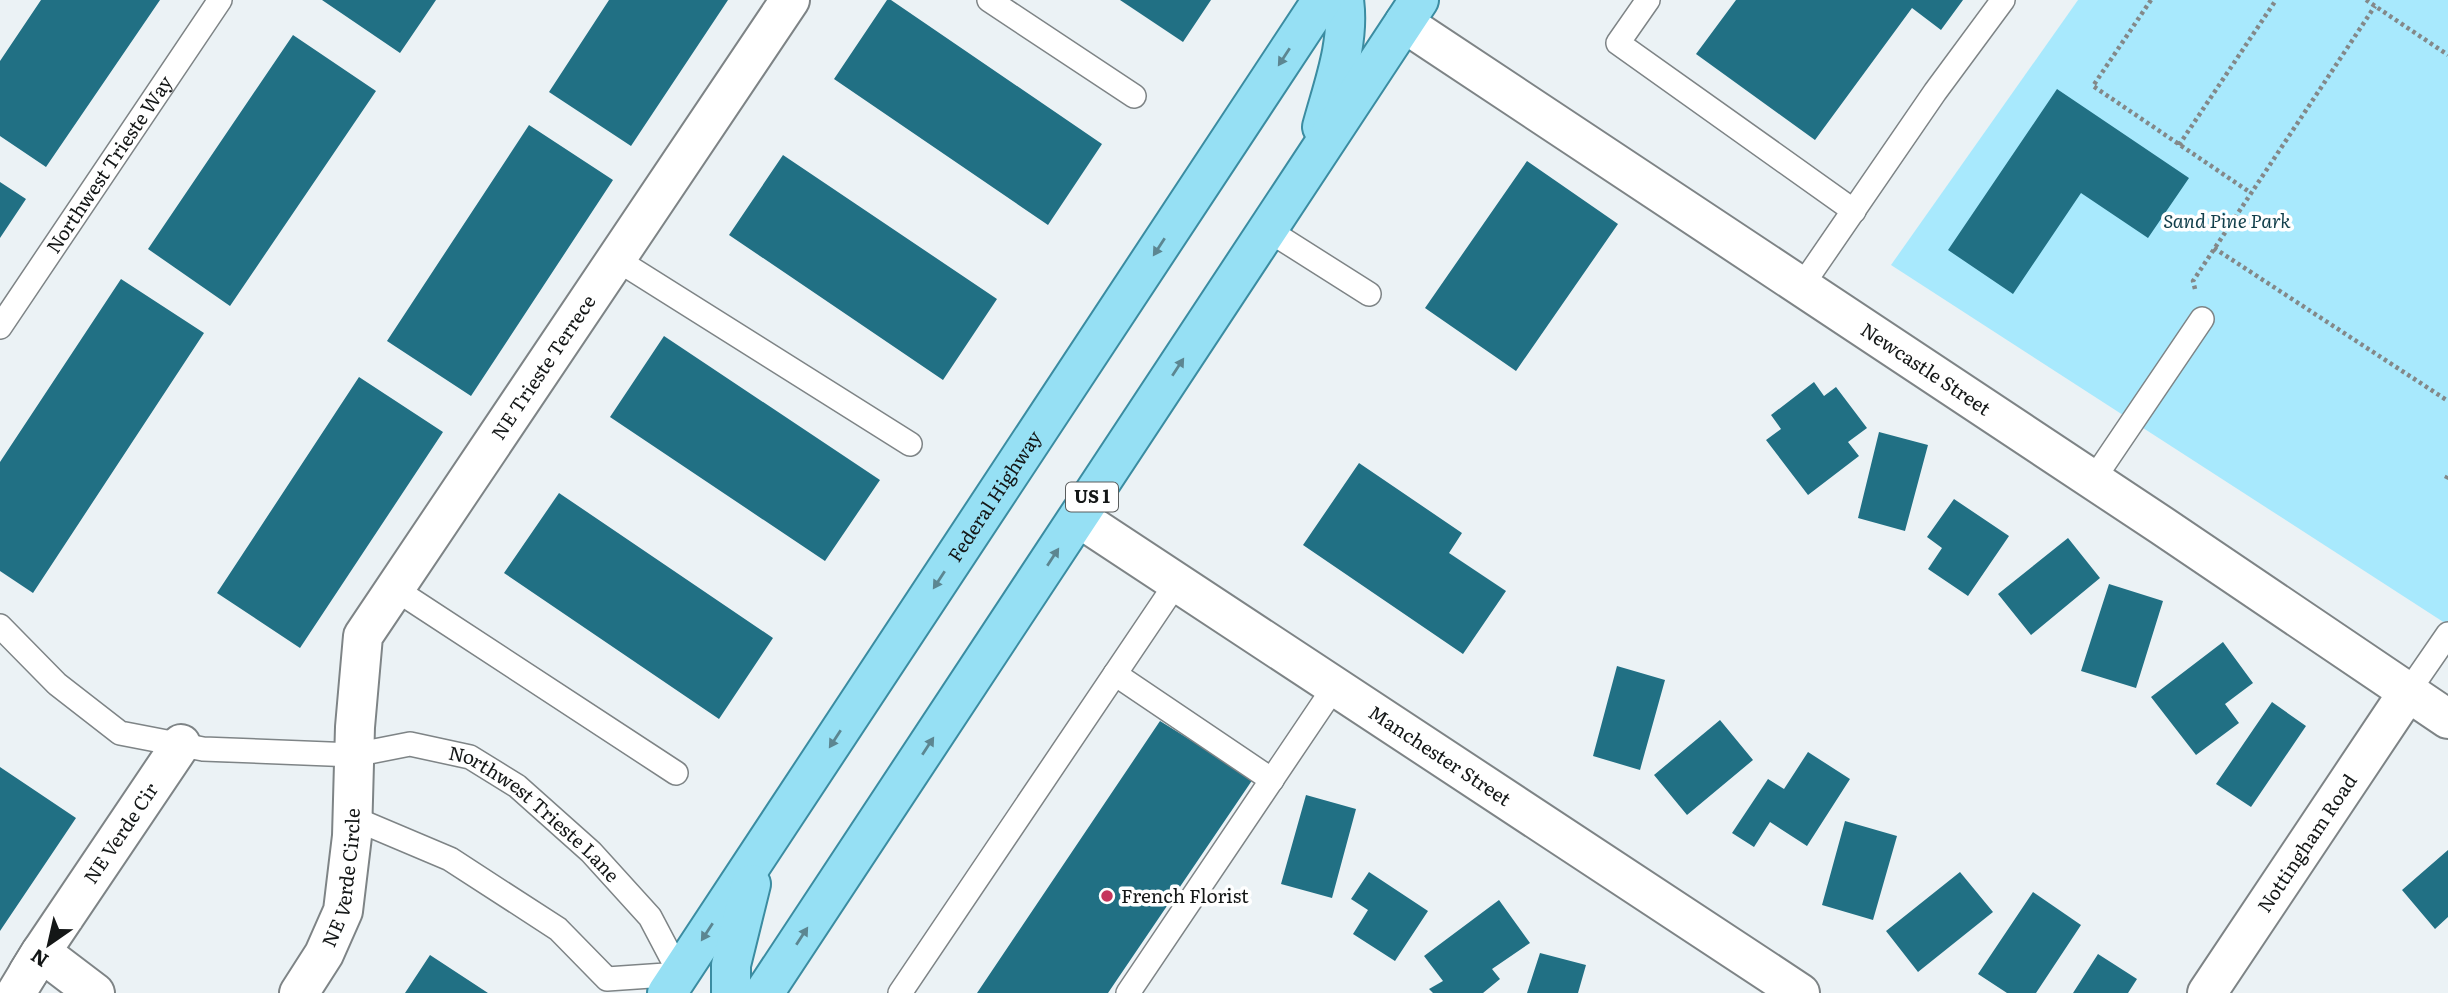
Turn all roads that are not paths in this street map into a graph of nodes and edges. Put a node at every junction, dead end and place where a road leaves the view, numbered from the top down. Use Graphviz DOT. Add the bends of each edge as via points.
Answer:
graph roads {
  1 [pos="220,0"];
  2 [pos="790,0"];
  3 [pos="989,0"];
  4 [pos="1322,0"];
  5 [pos="1344,0"];
  6 [pos="1647,0"];
  7 [pos="2003,0"];
  8 [pos="1408,8"];
  9 [pos="1134,96"];
  10 [pos="1312,163"];
  11 [pos="1854,211"];
  12 [pos="1268,230"];
  13 [pos="616,259"];
  14 [pos="1801,287"];
  15 [pos="1369,294"];
  16 [pos="2202,319"];
  17 [pos="0,327"];
  18 [pos="911,444"];
  19 [pos="2093,480"];
  20 [pos="1079,518"];
  21 [pos="1177,582"];
  22 [pos="395,589"];
  23 [pos="0,626"];
  24 [pos="2448,634"];
  25 [pos="1115,674"];
  26 [pos="1335,686"];
  27 [pos="2408,692"];
  28 [pos="2448,719"];
  29 [pos="181,744"];
  30 [pos="354,755"];
  31 [pos="676,773"];
  32 [pos="1272,780"];
  33 [pos="353,818"];
  34 [pos="758,855"];
  35 [pos="41,952"];
  36 [pos="675,986"];
  37 [pos="16,993"];
  38 [pos="95,993"];
  39 [pos="299,993"];
  40 [pos="731,993"];
  41 [pos="764,993"];
  42 [pos="900,993"];
  43 [pos="1128,993"];
  44 [pos="1800,993"];
  45 [pos="2207,993"];
  1 -- 17 [label="lane, Northwest Trieste Way"];
  2 -- 13 [label="street, NE Trieste Terrece"];
  3 -- 9 [label="lane"];
  4 -- 34 [label="main road, Federal Highway, one-way"];
  5 -- 10 [label="main road" via="1343,53"];
  6 -- 11 [label="lane" via="1618,43"];
  7 -- 11 [label="lane"];
  8 -- 10 [label="main road, US 1"];
  8 -- 14 [label="street, Newcastle Street"];
  10 -- 12 [label="main road, US 1"];
  11 -- 14 [label="lane"];
  12 -- 15 [label="lane"];
  20 -- 12 [label="main road, US 1, one-way"];
  13 -- 18 [label="lane"];
  13 -- 22 [label="street, NE Trieste Terrece"];
  14 -- 19 [label="street, Newcastle Street"];
  16 -- 19 [label="lane"];
  19 -- 27 [label="street, Newcastle Street"];
  20 -- 21 [label="street, Manchester Street"];
  41 -- 20 [label="main road, US 1, one-way"];
  21 -- 25 [label="lane"];
  21 -- 26 [label="street, Manchester Street"];
  22 -- 30 [label="street, NE Trieste Terrece" via="363,636"];
  22 -- 31 [label="lane"];
  23 -- 29 [label="lane, Northwest Trieste Lane" via="57,684 120,733"];
  24 -- 27 [label="lane"];
  25 -- 32 [label="lane"];
  25 -- 42 [label="lane"];
  26 -- 32 [label="lane"];
  26 -- 44 [label="street, Manchester Street"];
  27 -- 28 [label="street, Newcastle Street"];
  27 -- 45 [label="street, Nottingham Road"];
  29 -- 30 [label="lane, Northwest Trieste Lane" via="203,749"];
  29 -- 35 [label="street, NE Verde Cir"];
  30 -- 33 [label="street, NE Verde Circle"];
  30 -- 36 [label="lane, Northwest Trieste Lane" via="410,744 470,757 517,786 591,852 650,917"];
  32 -- 43 [label="lane"];
  33 -- 36 [label="lane" via="450,859 558,929 607,979"];
  33 -- 39 [label="street, NE Verde Circle" via="343,911 324,954"];
  34 -- 36 [label="main road, Federal Highway, one-way"];
  34 -- 40 [label="main road" via="731,965"];
  35 -- 37 [label="street"];
  35 -- 38 [label="street"];
}
